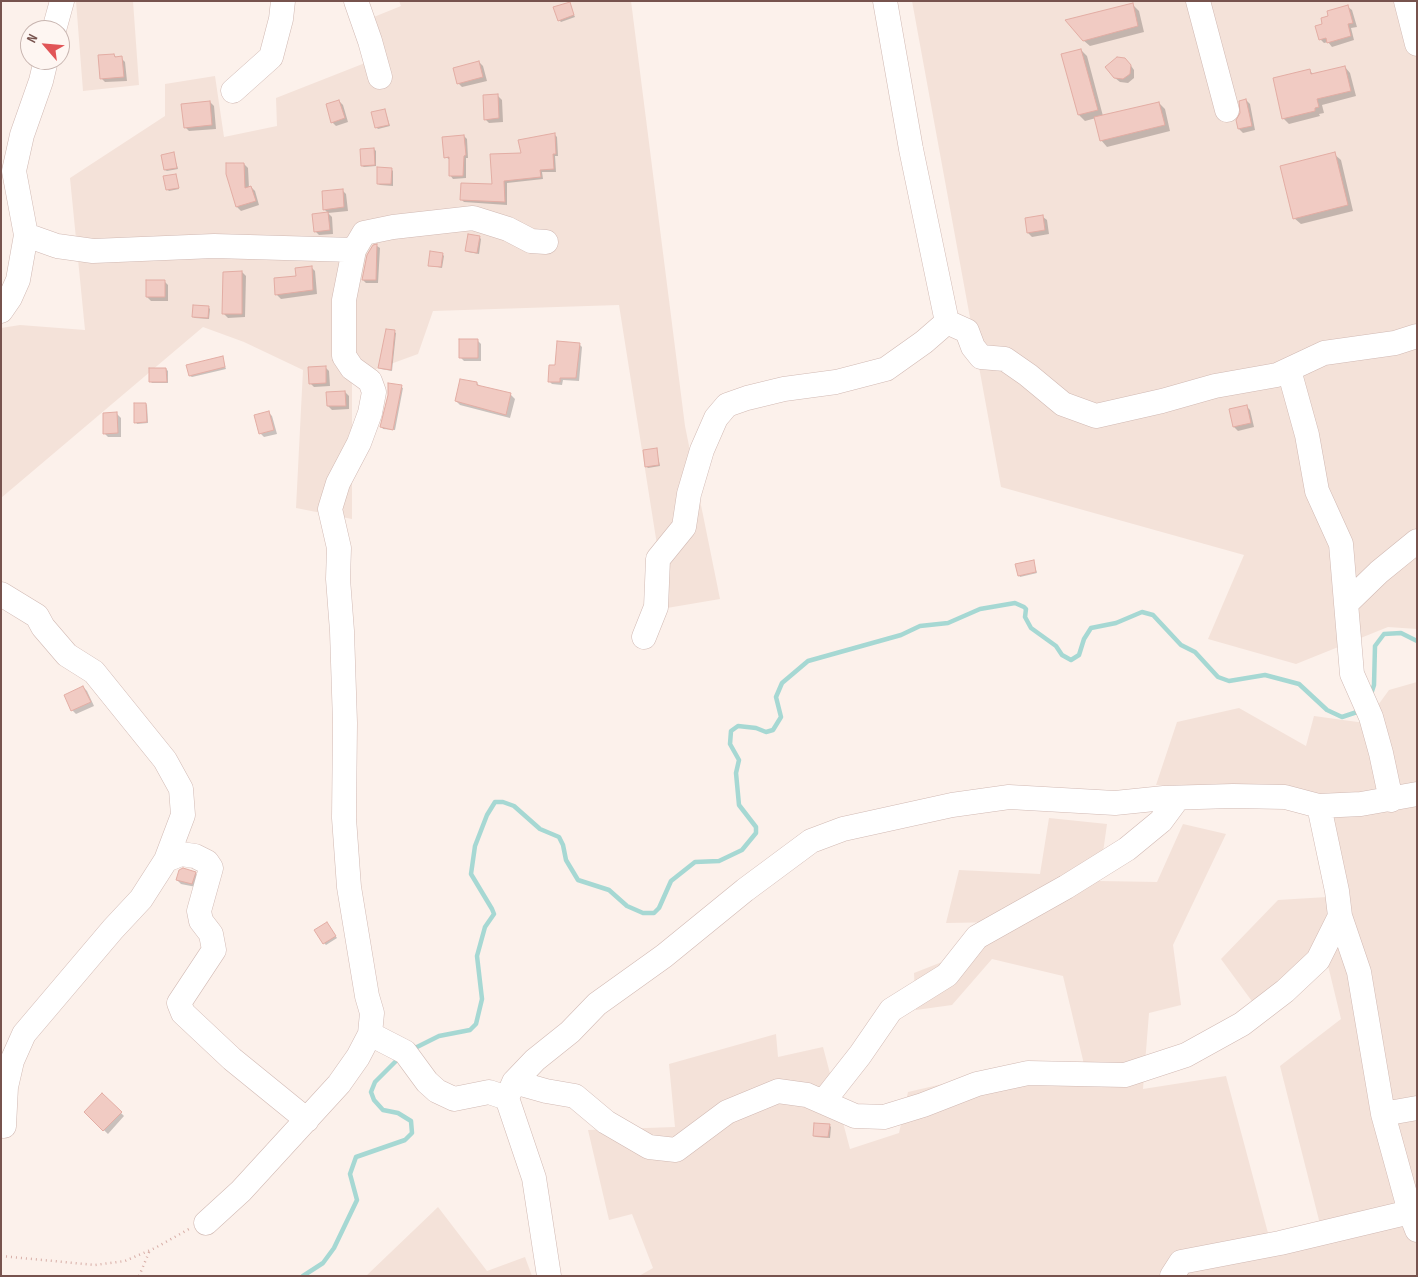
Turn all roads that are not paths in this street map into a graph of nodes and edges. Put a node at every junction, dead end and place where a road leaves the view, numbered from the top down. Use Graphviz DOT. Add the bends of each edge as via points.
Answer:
graph roads {
  1 [pos="62,1"];
  2 [pos="283,1"];
  3 [pos="356,1"];
  4 [pos="885,1"];
  5 [pos="1198,1"];
  6 [pos="1406,1"];
  7 [pos="57,20"];
  8 [pos="1417,44"];
  9 [pos="44,70"];
  10 [pos="380,77"];
  11 [pos="233,91"];
  12 [pos="1227,110"];
  13 [pos="1,204"];
  14 [pos="25,226"];
  15 [pos="546,242"];
  16 [pos="354,250"];
  17 [pos="1,311"];
  18 [pos="947,322"];
  19 [pos="1417,336"];
  20 [pos="1289,370"];
  21 [pos="1417,541"];
  22 [pos="1,594"];
  23 [pos="1346,604"];
  24 [pos="644,636"];
  25 [pos="1417,794"];
  26 [pos="1178,798"];
  27 [pos="1391,800"];
  28 [pos="1319,806"];
  29 [pos="166,860"];
  30 [pos="1340,916"];
  31 [pos="370,1034"];
  32 [pos="511,1090"];
  33 [pos="823,1102"];
  34 [pos="1417,1108"];
  35 [pos="1383,1114"];
  36 [pos="307,1120"];
  37 [pos="4,1126"];
  38 [pos="1413,1221"];
  39 [pos="206,1223"];
  40 [pos="549,1276"];
  41 [pos="1172,1276"];
  1 -- 7 [label="street"];
  2 -- 11 [label="street" via="271,57"];
  3 -- 10 [label="street"];
  4 -- 18 [label="street" via="911,149"];
  5 -- 12 [label="street"];
  6 -- 8 [label="street"];
  9 -- 14 [label="street" via="14,171"];
  13 -- 14 [label="street"];
  14 -- 16 [label="street" via="57,246 93,251 214,246"];
  14 -- 17 [label="street" via="18,280"];
  15 -- 16 [label="street" via="531,241 508,228 473,218 364,233"];
  16 -- 31 [label="street" via="344,300 344,356 352,368 370,381 374,392 359,443 338,483 330,509 338,548 345,723 344,818 349,887 372,1013"];
  18 -- 20 [label="street" via="967,331 973,347 981,356 1005,359 1063,404 1096,416"];
  18 -- 24 [label="street" via="886,369 836,382 784,389 727,405 716,418 702,450 689,494 684,528 658,559 656,607"];
  19 -- 20 [label="street" via="1395,343 1324,353"];
  20 -- 23 [label="street" via="1307,435 1317,491 1341,544"];
  21 -- 23 [label="street"];
  22 -- 29 [label="street" via="37,616 67,655 94,672 165,760 182,789 183,814"];
  23 -- 27 [label="street" via="1352,674 1371,717"];
  25 -- 27 [label="street"];
  26 -- 28 [label="street" via="1285,797"];
  26 -- 32 [label="street" via="1115,803 1009,797 952,805 843,829 811,840 664,956 597,1004 570,1032 535,1060"];
  26 -- 33 [label="street" via="1161,821 1127,848 977,937 947,975 891,1010"];
  27 -- 28 [label="street"];
  28 -- 30 [label="street"];
  29 -- 36 [label="street" via="181,854 195,856 211,868 199,911 200,921 211,934 214,950 179,1003 183,1013 232,1060"];
  29 -- 37 [label="street" via="141,899 24,1034 12,1061 6,1087"];
  30 -- 33 [label="street" via="1318,960 1285,991 1242,1024 1186,1055 1125,1075 1028,1073 977,1084 884,1117 855,1116"];
  30 -- 35 [label="street" via="1359,972"];
  31 -- 32 [label="street" via="404,1052 427,1082 454,1099"];
  31 -- 36 [label="street" via="339,1084"];
  32 -- 33 [label="street" via="575,1096 606,1122 649,1147 676,1150 728,1112 778,1091 807,1095"];
  32 -- 40 [label="street" via="534,1178"];
  34 -- 35 [label="street"];
  35 -- 38 [label="street"];
  36 -- 39 [label="street" via="241,1191"];
  38 -- 41 [label="street" via="1181,1262"];
}
